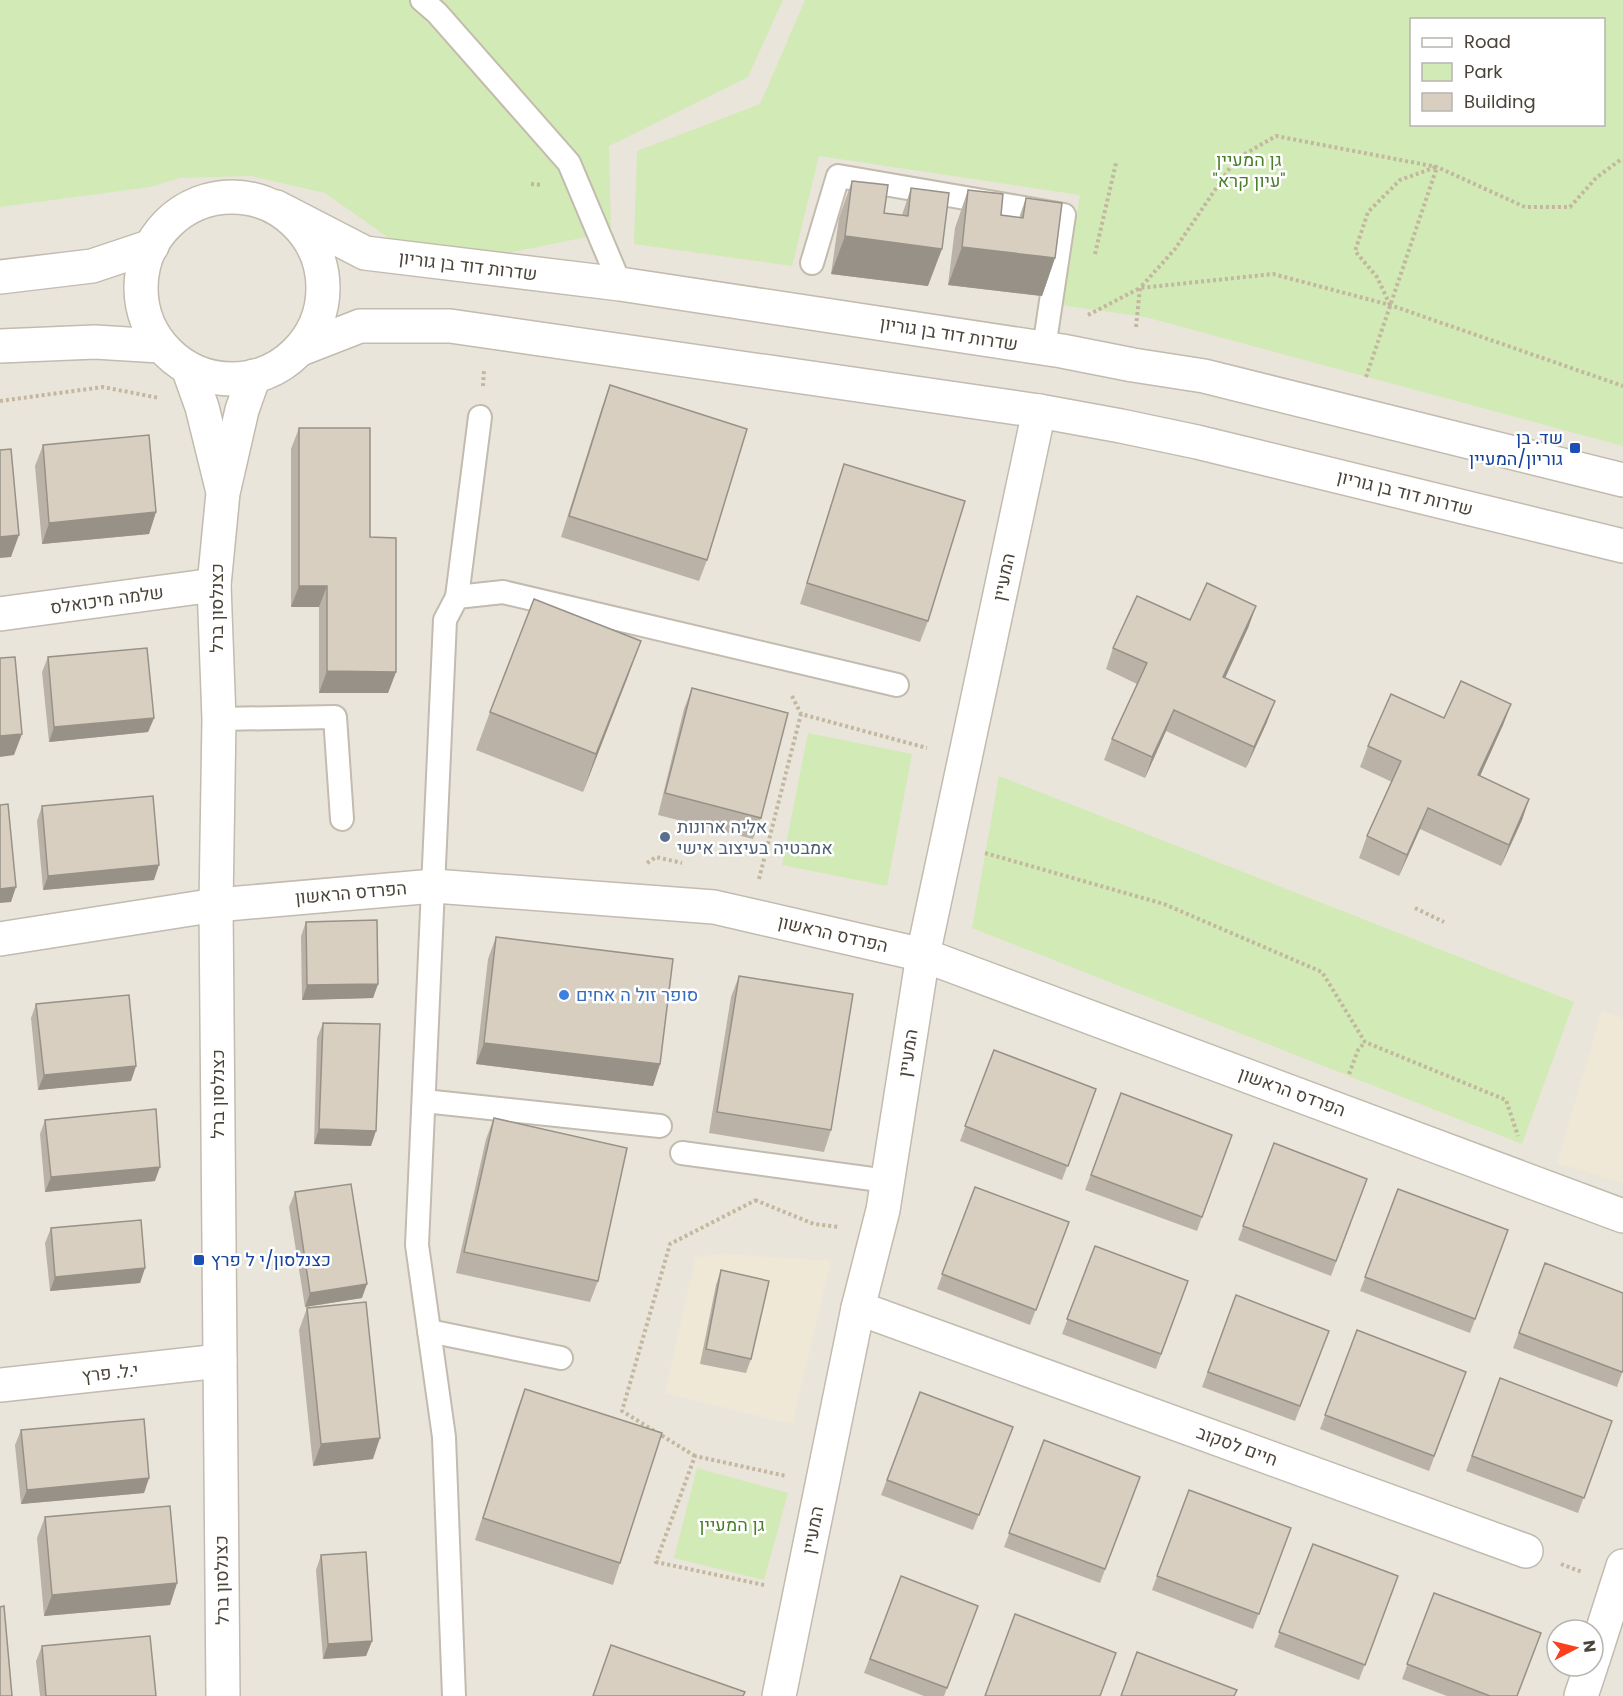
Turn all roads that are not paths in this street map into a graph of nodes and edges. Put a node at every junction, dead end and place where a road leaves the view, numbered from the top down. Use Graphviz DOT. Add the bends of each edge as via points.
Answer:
graph roads {
  1 [pos="422,0"];
  2 [pos="276,207"];
  3 [pos="152,246"];
  4 [pos="812,263"];
  5 [pos="0,277"];
  6 [pos="620,284"];
  7 [pos="0,346"];
  8 [pos="160,346"];
  9 [pos="301,349"];
  10 [pos="1053,350"];
  11 [pos="188,368"];
  12 [pos="254,376"];
  13 [pos="1039,411"];
  14 [pos="480,417"];
  15 [pos="1623,480"];
  16 [pos="223,493"];
  17 [pos="1623,546"];
  18 [pos="214,585"];
  19 [pos="457,597"];
  20 [pos="0,614"];
  21 [pos="897,685"];
  22 [pos="219,719"];
  23 [pos="342,819"];
  24 [pos="434,886"];
  25 [pos="216,905"];
  26 [pos="0,939"];
  27 [pos="923,955"];
  28 [pos="424,1101"];
  29 [pos="660,1126"];
  30 [pos="682,1153"];
  31 [pos="888,1181"];
  32 [pos="1623,1216"];
  33 [pos="858,1308"];
  34 [pos="429,1330"];
  35 [pos="561,1358"];
  36 [pos="220,1361"];
  37 [pos="0,1385"];
  38 [pos="1526,1551"];
  39 [pos="1620,1575"];
  40 [pos="1605,1622"];
  41 [pos="1587,1678"];
  42 [pos="223,1696"];
  43 [pos="454,1696"];
  44 [pos="779,1696"];
  45 [pos="1581,1696"];
  1 -- 6 [label="lane" via="569,163"];
  2 -- 3 [label="street" via="234,195 201,201 173,216"];
  2 -- 6 [label="street, שדרות דוד בן גוריון" via="365,253"];
  2 -- 9 [label="street" via="302,228 321,266 323,303"];
  3 -- 5 [label="street" via="92,266"];
  3 -- 8 [label="street" via="141,271 141,304"];
  4 -- 10 [label="lane" via="838,176 1064,215"];
  6 -- 10 [label="street, שדרות דוד בן גוריון"];
  7 -- 8 [label="street" via="95,342"];
  8 -- 11 [label="street"];
  9 -- 12 [label="street" via="267,374"];
  9 -- 13 [label="street, שדרות דוד בן גוריון" via="360,326 450,326"];
  10 -- 15 [label="street, שדרות דוד בן גוריון" via="1204,376"];
  11 -- 12 [label="street" via="207,377 236,380"];
  11 -- 16 [label="street, כצנלסון ברל"];
  12 -- 16 [label="street, כצנלסון ברל"];
  13 -- 17 [label="street, שדרות דוד בן גוריון" via="1197,442"];
  13 -- 27 [label="street, המעיין"];
  14 -- 19 [label="lane"];
  16 -- 18 [label="street, כצנלסון ברל"];
  18 -- 20 [label="street, שלמה מיכואלס"];
  18 -- 22 [label="street, כצנלסון ברל"];
  19 -- 21 [label="lane" via="503,592"];
  19 -- 24 [label="lane" via="445,620"];
  22 -- 23 [label="lane" via="335,717"];
  22 -- 25 [label="street, כצנלסון ברל"];
  24 -- 25 [label="street, הפרדס הראשון"];
  24 -- 27 [label="street, הפרדס הראשון" via="714,907"];
  24 -- 28 [label="lane"];
  25 -- 26 [label="street, הפרדס הראשון"];
  25 -- 36 [label="street, כצנלסון ברל"];
  27 -- 31 [label="street, המעיין"];
  27 -- 32 [label="street, הפרדס הראשון"];
  28 -- 29 [label="lane"];
  28 -- 34 [label="lane" via="417,1245"];
  30 -- 31 [label="lane"];
  31 -- 33 [label="street, המעיין"];
  33 -- 38 [label="street, חיים לסקוב"];
  33 -- 44 [label="street, המעיין"];
  34 -- 35 [label="lane"];
  34 -- 43 [label="lane" via="444,1437"];
  36 -- 37 [label="street, י.ל. פרץ"];
  36 -- 42 [label="street, כצנלסון ברל"];
  39 -- 40 [label="street"];
  41 -- 45 [label="street"];
}
